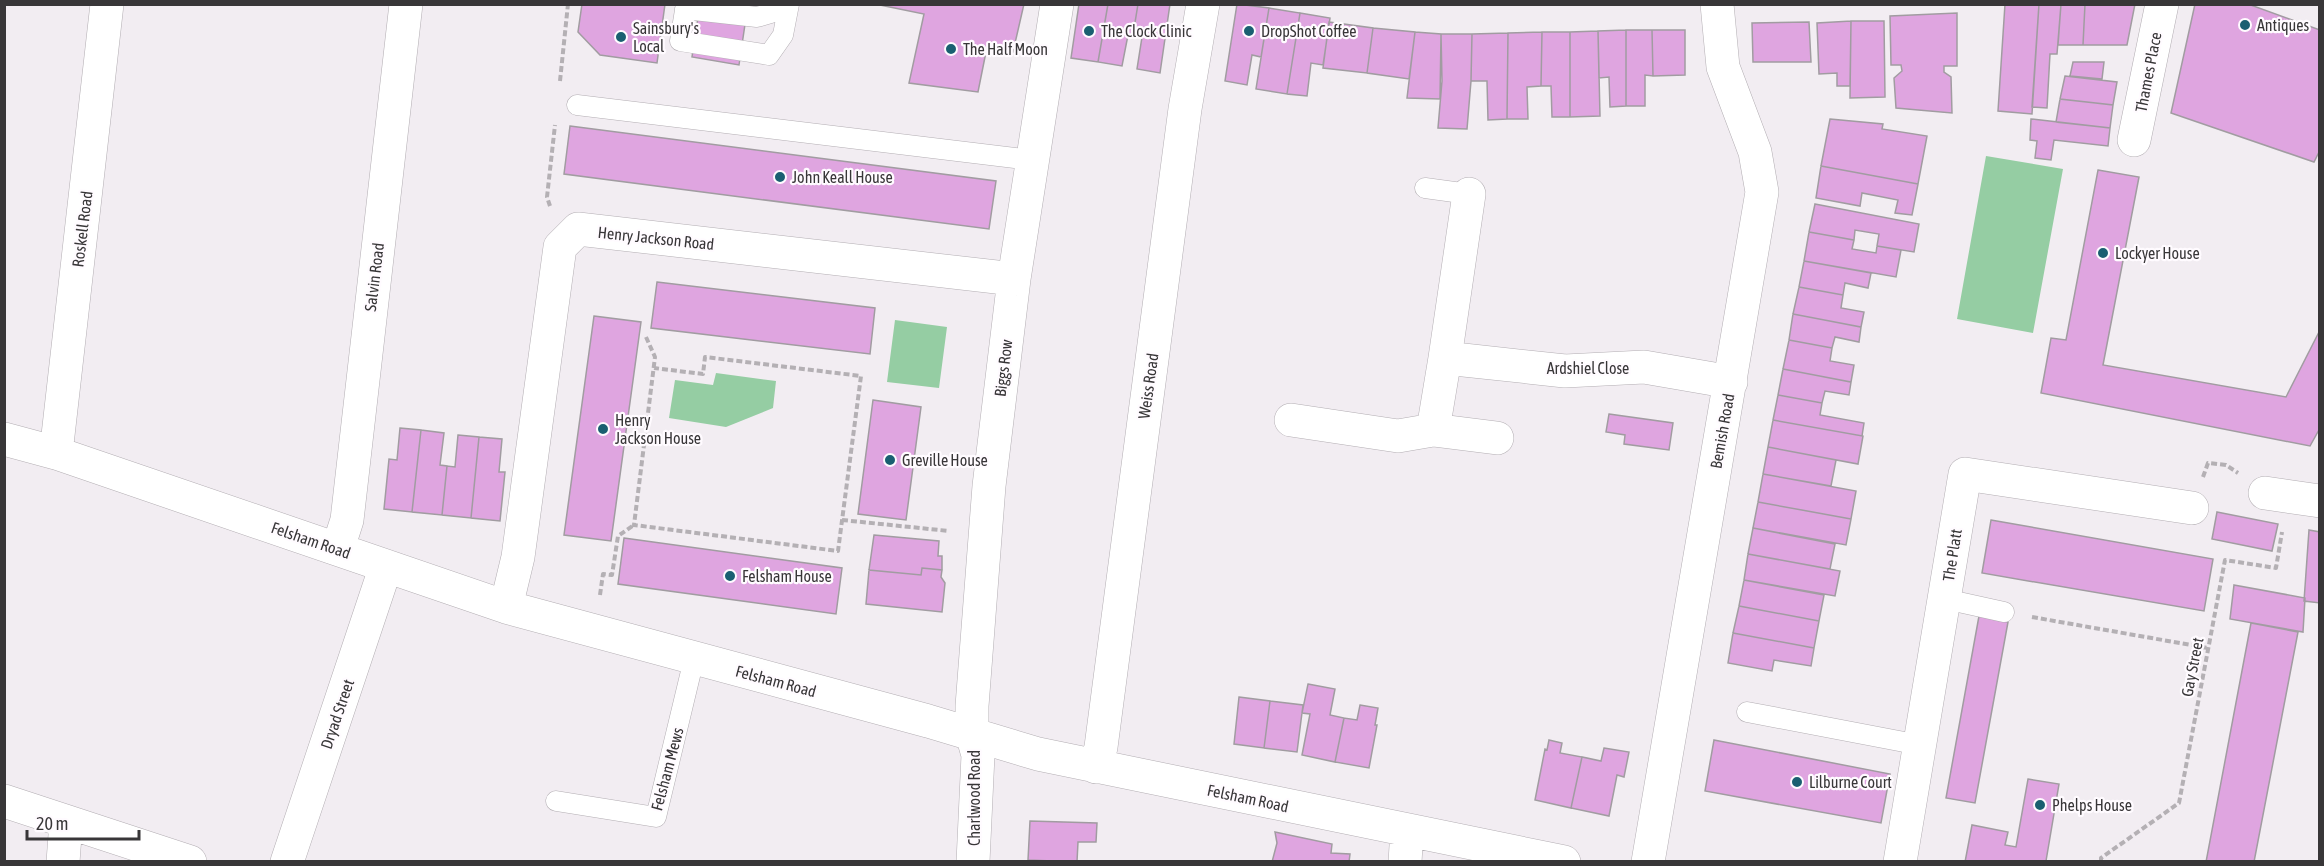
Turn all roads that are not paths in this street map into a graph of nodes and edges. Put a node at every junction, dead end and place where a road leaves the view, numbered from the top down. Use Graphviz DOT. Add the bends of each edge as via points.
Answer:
graph roads {
  1 [pos="107,4"];
  2 [pos="406,4"];
  3 [pos="1057,4"];
  4 [pos="1203,4"];
  5 [pos="1717,4"];
  6 [pos="2162,4"];
  7 [pos="789,6"];
  8 [pos="686,7"];
  9 [pos="577,105"];
  10 [pos="2134,140"];
  11 [pos="1032,160"];
  12 [pos="1425,188"];
  13 [pos="1469,194"];
  14 [pos="1014,279"];
  15 [pos="1445,358"];
  16 [pos="1731,382"];
  17 [pos="1291,420"];
  18 [pos="1433,430"];
  19 [pos="1497,438"];
  20 [pos="4,439"];
  21 [pos="56,453"];
  22 [pos="2192,508"];
  23 [pos="338,548"];
  24 [pos="386,566"];
  25 [pos="1945,599"];
  26 [pos="506,607"];
  27 [pos="2004,612"];
  28 [pos="694,659"];
  29 [pos="1747,712"];
  30 [pos="972,734"];
  31 [pos="1920,745"];
  32 [pos="1096,767"];
  33 [pos="4,801"];
  34 [pos="556,801"];
  35 [pos="66,822"];
  36 [pos="1406,846"];
  37 [pos="63,861"];
  38 [pos="190,861"];
  39 [pos="287,861"];
  40 [pos="973,861"];
  41 [pos="1564,861"];
  42 [pos="1648,861"];
  43 [pos="1900,861"];
  1 -- 21 [label="street, Roskell Road"];
  2 -- 23 [label="street, Salvin Road" via="347,520"];
  3 -- 11 [label="street, Biggs Row"];
  4 -- 32 [label="street, Weiss Road" via="1185,109"];
  5 -- 16 [label="street, Bemish Road" via="1723,67 1755,152 1762,192"];
  6 -- 10 [label="street, Thames Place"];
  7 -- 8 [label="lane" via="757,17"];
  7 -- 8 [label="lane" via="783,35 769,55 680,41"];
  9 -- 11 [label="lane"];
  11 -- 14 [label="street, Biggs Row"];
  12 -- 13 [label="lane"];
  13 -- 15 [label="street"];
  14 -- 26 [label="street, Henry Jackson Road" via="578,229 560,248 518,557"];
  14 -- 30 [label="street, Biggs Row" via="986,535"];
  15 -- 16 [label="street, Ardshiel Close" via="1565,372 1644,367"];
  15 -- 18 [label="street"];
  16 -- 42 [label="street, Bemish Road"];
  17 -- 18 [label="street" via="1398,436"];
  18 -- 19 [label="street"];
  20 -- 21 [label="street, Felsham Road"];
  21 -- 23 [label="street, Felsham Road"];
  22 -- 25 [label="street, The Platt" via="1965,474"];
  23 -- 24 [label="street, Felsham Road"];
  24 -- 26 [label="street, Felsham Road"];
  24 -- 39 [label="street, Dryad Street"];
  25 -- 27 [label="lane"];
  25 -- 31 [label="street, The Platt"];
  26 -- 28 [label="street, Felsham Road"];
  28 -- 30 [label="street, Felsham Road"];
  28 -- 34 [label="lane, Felsham Mews" via="656,818"];
  29 -- 31 [label="lane"];
  30 -- 32 [label="street, Felsham Road"];
  30 -- 40 [label="street, Charlwood Road" via="978,755"];
  31 -- 43 [label="street, The Platt"];
  32 -- 36 [label="street, Felsham Road"];
  33 -- 35 [label="street"];
  35 -- 37 [label="street"];
  35 -- 38 [label="street"];
  36 -- 41 [label="street, Felsham Road"];
}
